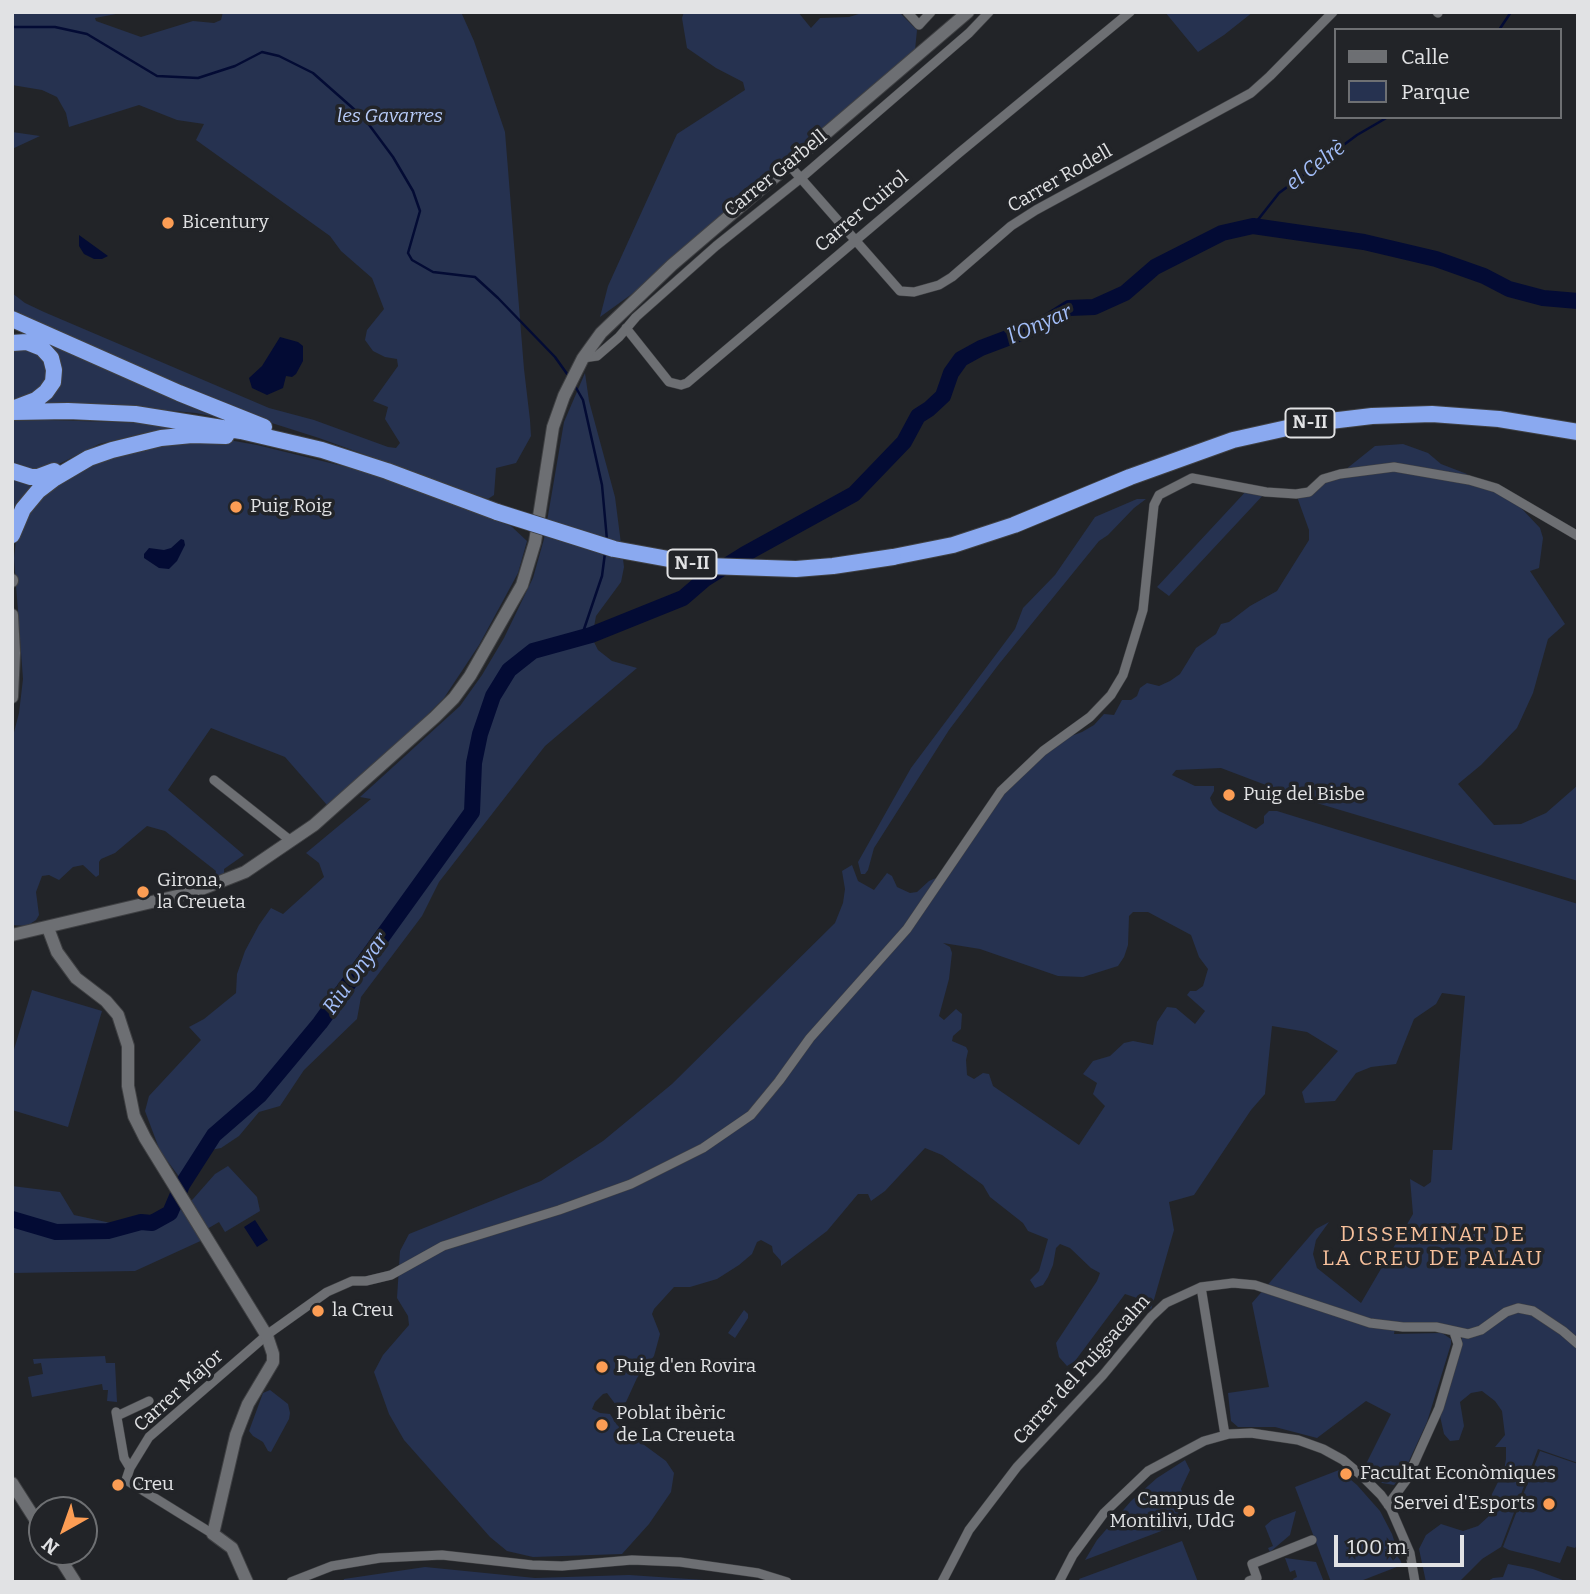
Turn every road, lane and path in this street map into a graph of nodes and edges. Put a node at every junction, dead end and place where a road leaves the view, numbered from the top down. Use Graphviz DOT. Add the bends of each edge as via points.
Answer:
graph roads {
  1 [pos="907,12"];
  2 [pos="931,12"];
  3 [pos="968,12"];
  4 [pos="989,12"];
  5 [pos="1130,12"];
  6 [pos="1333,12"];
  7 [pos="790,166"];
  8 [pos="801,178"];
  9 [pos="855,240"];
  10 [pos="12,319"];
  11 [pos="626,328"];
  12 [pos="12,343"];
  13 [pos="583,358"];
  14 [pos="12,411"];
  15 [pos="1578,432"];
  16 [pos="310,447"];
  17 [pos="333,454"];
  18 [pos="77,465"];
  19 [pos="12,471"];
  20 [pos="12,536"];
  21 [pos="1578,536"];
  22 [pos="12,615"];
  23 [pos="12,697"];
  24 [pos="214,780"];
  25 [pos="291,841"];
  26 [pos="48,928"];
  27 [pos="12,935"];
  28 [pos="1201,1287"];
  29 [pos="1454,1332"];
  30 [pos="267,1336"];
  31 [pos="1578,1344"];
  32 [pos="149,1401"];
  33 [pos="1225,1435"];
  34 [pos="130,1468"];
  35 [pos="12,1483"];
  36 [pos="1388,1505"];
  37 [pos="28,1508"];
  38 [pos="215,1528"];
  39 [pos="1312,1540"];
  40 [pos="65,1566"];
  41 [pos="1250,1581"];
  42 [pos="75,1582"];
  43 [pos="247,1582"];
  44 [pos="291,1582"];
  45 [pos="787,1582"];
  46 [pos="942,1582"];
  47 [pos="1059,1582"];
  48 [pos="1415,1582"];
  1 -- 2 [label="street" via="919,24"];
  3 -- 7 [label="main road"];
  4 -- 8 [label="street, Carrer Garbell"];
  5 -- 9 [label="street, Carrer Cuirol"];
  6 -- 9 [label="street, Carrer Rodell" via="1251,93 1036,210 939,285 900,291"];
  7 -- 8 [label="street, Carrer Rodell"];
  7 -- 13 [label="main road" via="627,306"];
  8 -- 9 [label="street, Carrer Rodell"];
  8 -- 11 [label="street, Carrer Garbell" via="716,246"];
  9 -- 11 [label="street, Carrer Cuirol" via="687,383 669,382"];
  10 -- 17 [label="highway" via="212,407"];
  11 -- 13 [label="street, Carrer Garbell" via="597,356"];
  12 -- 14 [label="highway" via="43,348 54,370 46,392"];
  13 -- 25 [label="main road" via="553,427 529,568 470,676 415,736"];
  14 -- 16 [label="highway, N-II" via="159,417"];
  15 -- 17 [label="highway, N-II, bridge" via="1432,414 1305,424 1233,440 953,545 846,565 796,569 707,566 614,550"];
  16 -- 17 [label="highway, N-II"];
  16 -- 18 [label="highway" via="224,436 180,436 112,450"];
  18 -- 19 [label="highway" via="38,477"];
  18 -- 20 [label="highway" via="31,498"];
  21 -- 30 [label="street, Carrer Major" via="1496,488 1394,467 1340,474 1323,479 1309,492 1296,494 1200,478 1172,487 1155,500 1143,610 1123,675 1111,695 1000,792 907,929 810,1038 751,1115 703,1148 631,1184 443,1245 391,1275 352,1281 327,1292"];
  22 -- 23 [label="main road"];
  24 -- 25 [label="street"];
  25 -- 26 [label="main road" via="245,872 204,889"];
  26 -- 27 [label="main road"];
  26 -- 30 [label="main road" via="57,952 76,978 118,1015 128,1046 134,1116"];
  28 -- 29 [label="street, Carrer del Puigsacalm" via="1255,1285 1351,1319"];
  28 -- 33 [label="street"];
  28 -- 46 [label="street, Carrer del Puigsacalm" via="1166,1303 1151,1317 1017,1466 969,1530"];
  29 -- 31 [label="street, Carrer del Puigsacalm" via="1481,1330 1518,1308 1533,1311"];
  29 -- 36 [label="street" via="1458,1344 1438,1411 1406,1479"];
  30 -- 34 [label="street, Carrer Major" via="149,1437"];
  30 -- 38 [label="main road" via="274,1358 236,1435"];
  32 -- 34 [label="street" via="116,1414"];
  33 -- 36 [label="street" via="1272,1435 1324,1449 1362,1476"];
  33 -- 47 [label="street" via="1148,1471 1096,1523"];
  34 -- 38 [label="street, Carrer Major" via="126,1480"];
  35 -- 37 [label="main road"];
  36 -- 48 [label="street" via="1410,1553"];
  38 -- 43 [label="main road" via="233,1548"];
  39 -- 41 [label="street" via="1247,1564 1257,1578"];
  40 -- 42 [label="main road"];
  44 -- 45 [label="street" via="332,1566 442,1555 562,1566 632,1560 680,1562 758,1573"];
}
